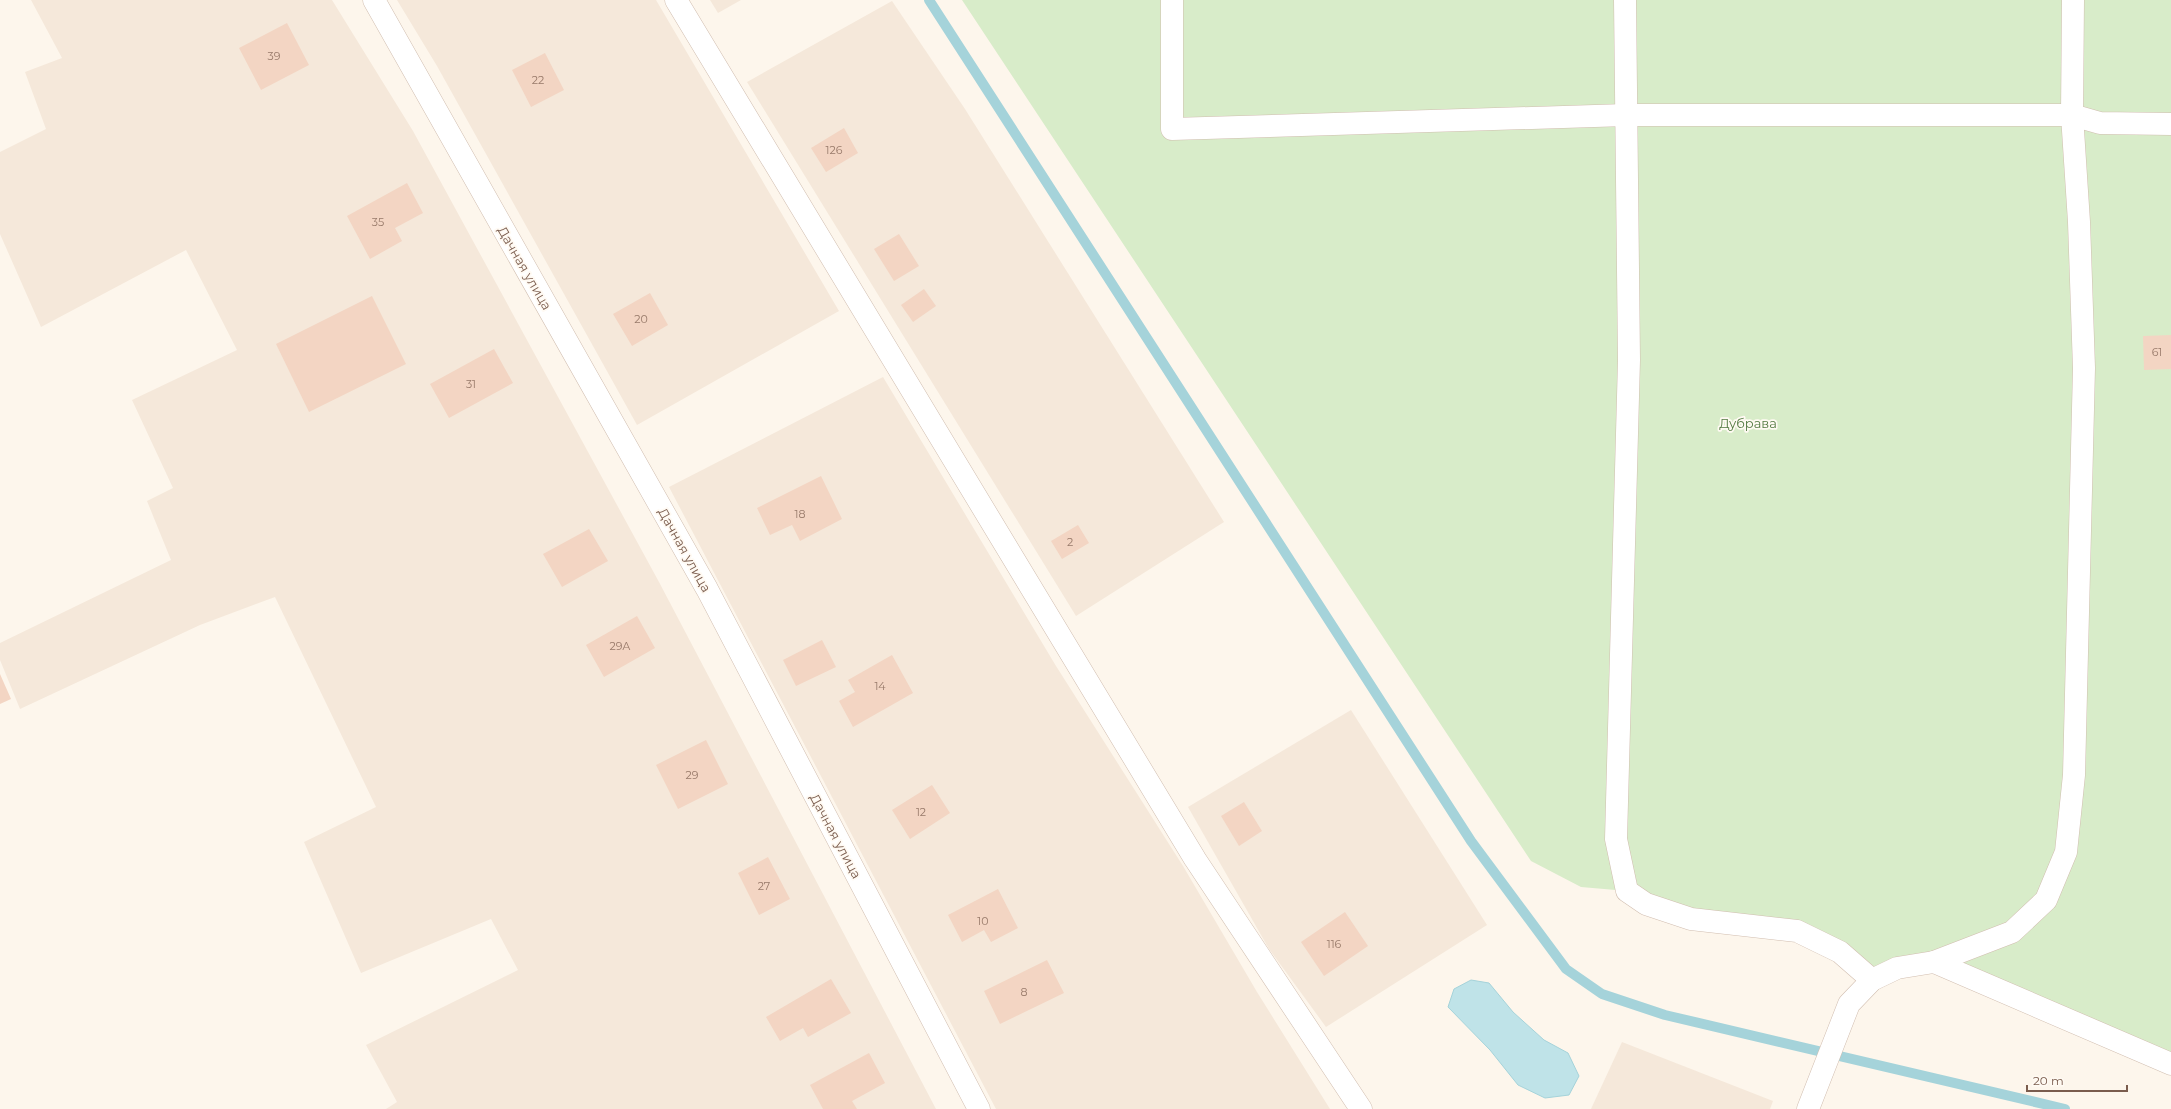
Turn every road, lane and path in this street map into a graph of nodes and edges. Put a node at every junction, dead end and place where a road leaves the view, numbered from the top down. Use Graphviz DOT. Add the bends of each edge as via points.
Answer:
graph roads {
  1 [pos="374,0"];
  2 [pos="676,0"];
  3 [pos="1172,0"];
  4 [pos="1625,0"];
  5 [pos="2073,0"];
  6 [pos="1626,115"];
  7 [pos="2072,115"];
  8 [pos="2171,124"];
  9 [pos="1934,962"];
  10 [pos="1872,980"];
  11 [pos="2171,1064"];
  12 [pos="978,1109"];
  13 [pos="1361,1109"];
  14 [pos="1808,1109"];
  1 -- 12 [label="street, Дачная улица" via="707,590"];
  2 -- 13 [label="street" via="1195,859"];
  3 -- 6 [label="street" via="1172,129"];
  4 -- 6 [label="street"];
  5 -- 7 [label="street"];
  6 -- 7 [label="street"];
  6 -- 10 [label="street" via="1629,360 1616,839 1627,891 1646,904 1691,919 1797,932 1840,952"];
  7 -- 8 [label="street" via="2100,123"];
  7 -- 9 [label="street" via="2084,368 2074,775 2066,852 2046,900 2012,932"];
  9 -- 10 [label="street" via="1897,968"];
  9 -- 11 [label="street"];
  10 -- 14 [label="street" via="1849,1004"];
}
